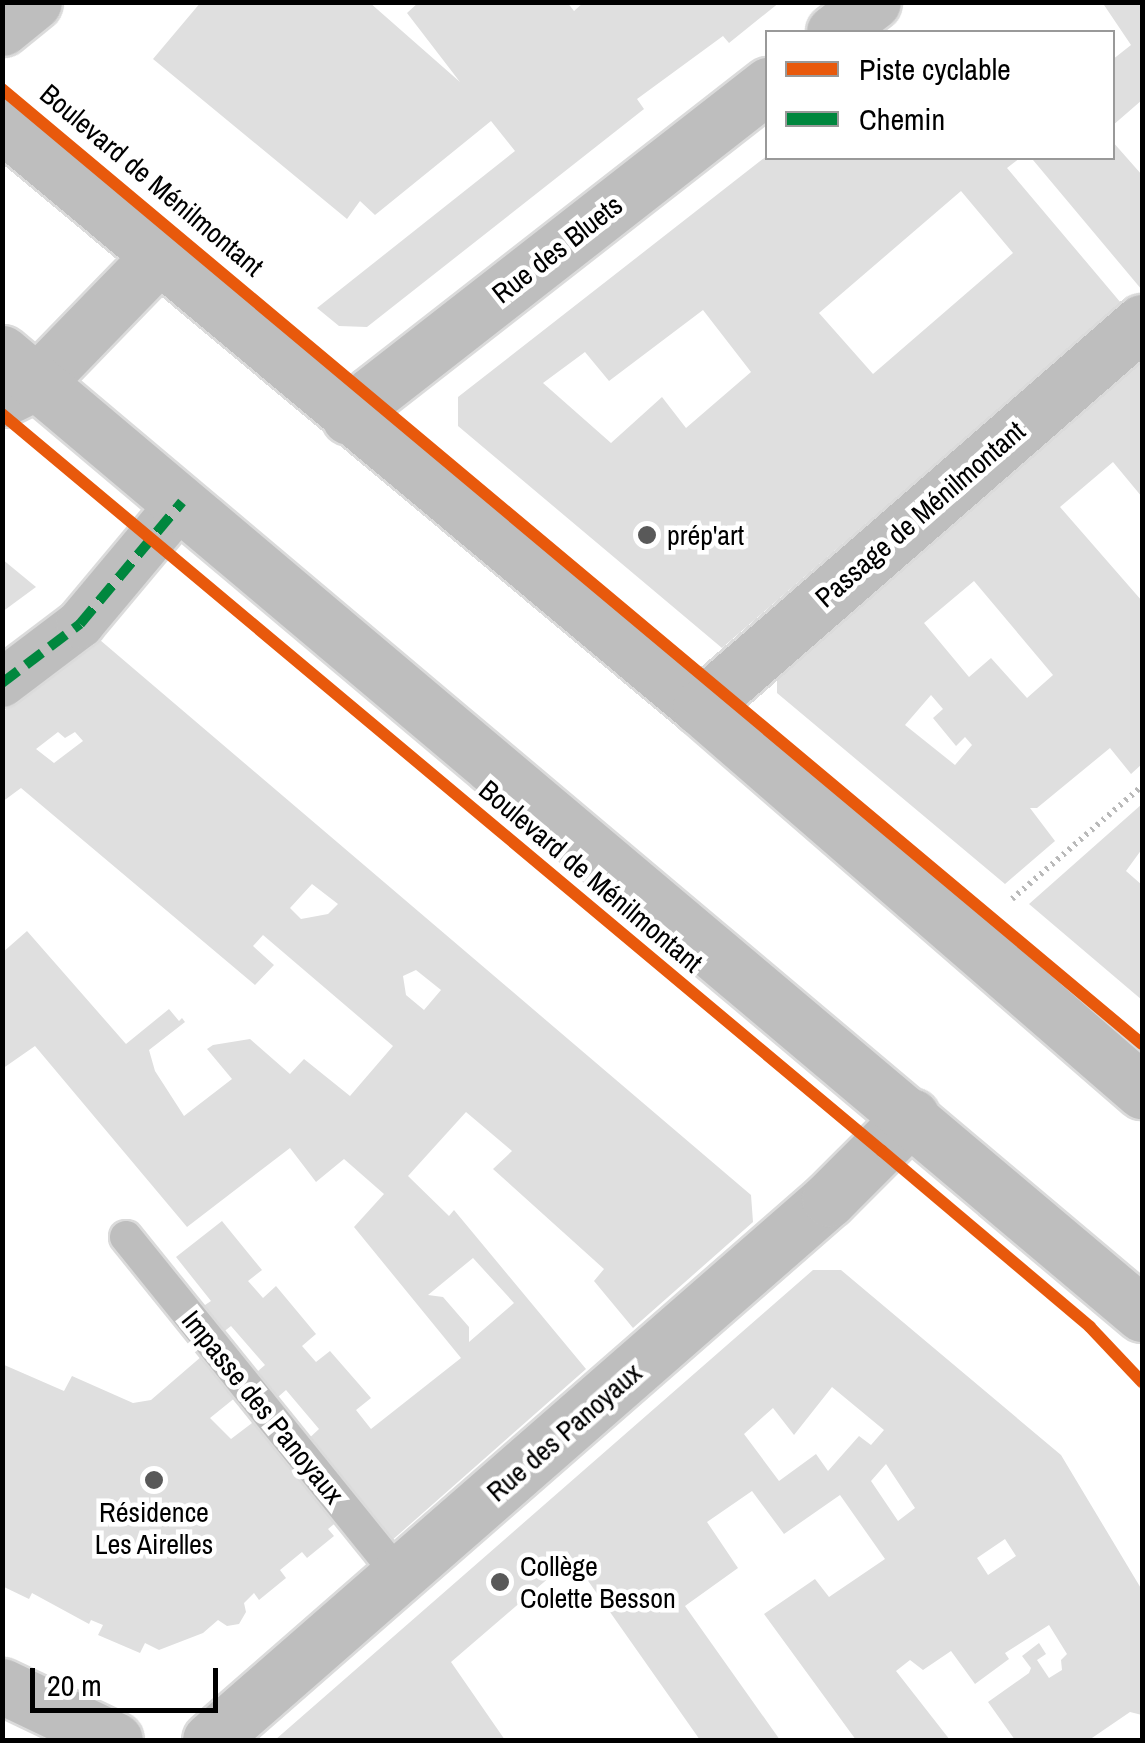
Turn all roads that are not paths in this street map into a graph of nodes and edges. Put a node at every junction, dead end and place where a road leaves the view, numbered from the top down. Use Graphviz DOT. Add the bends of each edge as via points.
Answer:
graph roads {
  1 [pos="34,2"];
  2 [pos="873,2"];
  3 [pos="2,28"];
  4 [pos="837,30"];
  5 [pos="765,86"];
  6 [pos="2,124"];
  7 [pos="158,256"];
  8 [pos="1142,322"];
  9 [pos="14,378"];
  10 [pos="349,417"];
  11 [pos="182,502"];
  12 [pos="2,682"];
  13 [pos="700,707"];
  14 [pos="1142,1092"];
  15 [pos="912,1116"];
  16 [pos="126,1237"];
  17 [pos="1142,1314"];
  18 [pos="400,1576"];
  19 [pos="2,1686"];
  20 [pos="114,1740"];
  21 [pos="210,1740"];
  1 -- 3 [label="main road"];
  2 -- 4 [label="main road"];
  5 -- 10 [label="main road, Rue des Bluets"];
  6 -- 7 [label="main road, Boulevard de Ménilmontant"];
  7 -- 9 [label="main road, Boulevard de Ménilmontant"];
  7 -- 10 [label="main road, Boulevard de Ménilmontant"];
  8 -- 13 [label="main road, Passage de Ménilmontant"];
  9 -- 11 [label="main road, Boulevard de Ménilmontant"];
  10 -- 13 [label="main road, Boulevard de Ménilmontant"];
  11 -- 12 [label="street" via="80,624"];
  11 -- 15 [label="main road, Boulevard de Ménilmontant"];
  13 -- 14 [label="main road, Boulevard de Ménilmontant"];
  15 -- 17 [label="main road, Boulevard de Ménilmontant"];
  15 -- 18 [label="main road, Rue des Panoyaux" via="829,1199"];
  16 -- 18 [label="lane, Impasse des Panoyaux"];
  18 -- 21 [label="main road, Rue des Panoyaux"];
  19 -- 20 [label="main road"];
}
